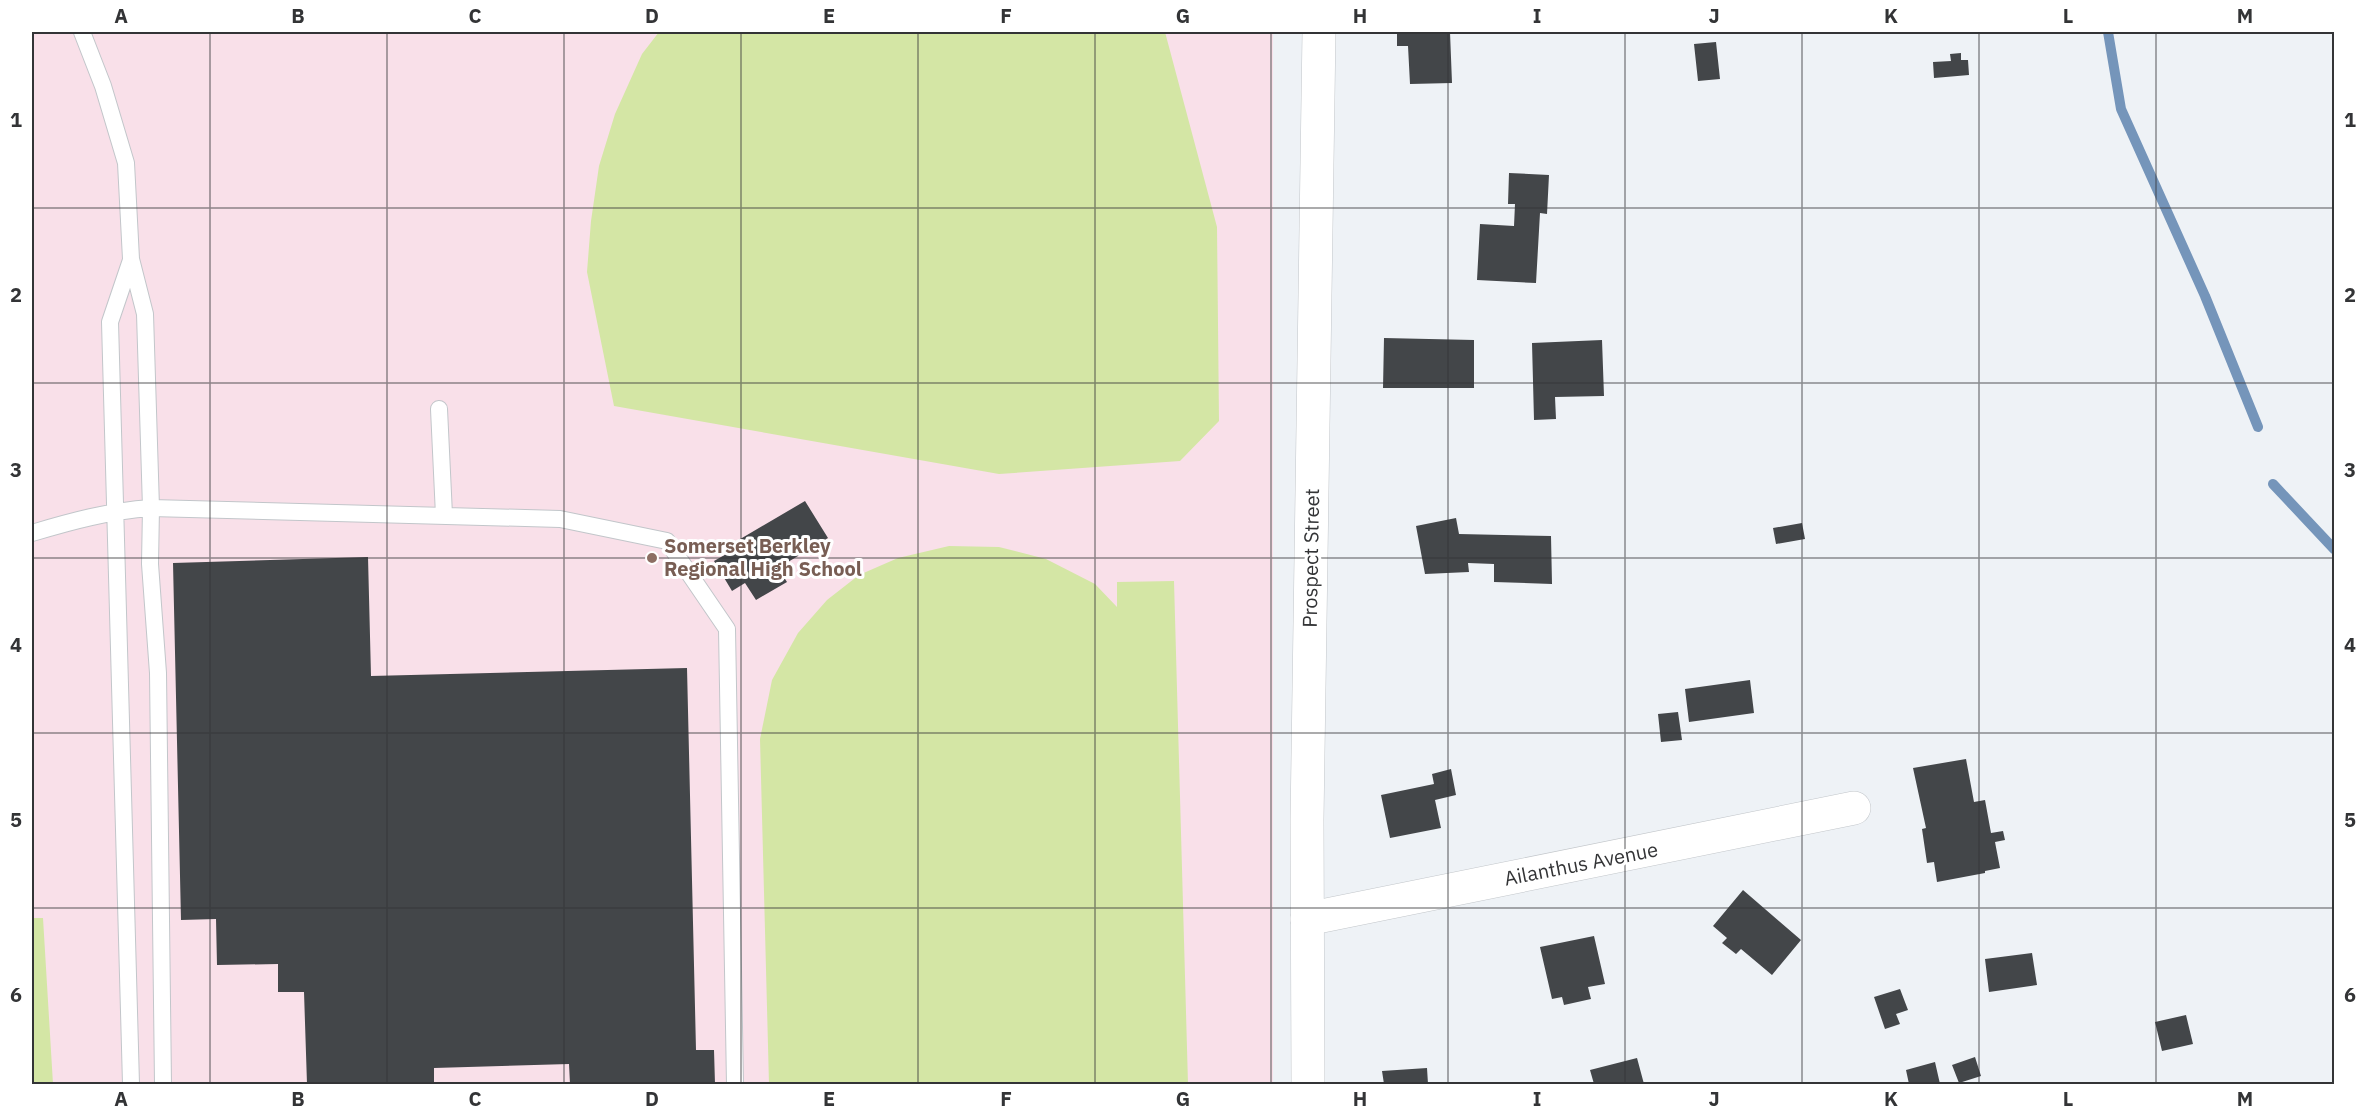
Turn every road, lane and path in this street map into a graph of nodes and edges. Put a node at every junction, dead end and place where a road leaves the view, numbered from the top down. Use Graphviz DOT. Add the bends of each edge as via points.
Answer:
graph roads {
  1 [pos="82,32"];
  2 [pos="1319,32"];
  3 [pos="131,259"];
  4 [pos="439,408"];
  5 [pos="151,508"];
  6 [pos="116,511"];
  7 [pos="444,515"];
  8 [pos="32,534"];
  9 [pos="1854,808"];
  10 [pos="1307,919"];
  11 [pos="131,1084"];
  12 [pos="163,1084"];
  13 [pos="735,1084"];
  14 [pos="1308,1084"];
  1 -- 3 [label="lane" via="126,163"];
  2 -- 10 [label="street, Prospect Street"];
  3 -- 5 [label="lane" via="145,314"];
  3 -- 6 [label="lane" via="110,322"];
  4 -- 7 [label="lane"];
  5 -- 6 [label="lane"];
  5 -- 7 [label="lane"];
  5 -- 12 [label="lane" via="150,564 158,673"];
  6 -- 8 [label="lane"];
  6 -- 11 [label="lane"];
  7 -- 13 [label="lane" via="560,519 668,542 727,629"];
  9 -- 10 [label="street, Ailanthus Avenue"];
  10 -- 14 [label="street, Prospect Street"];
}
